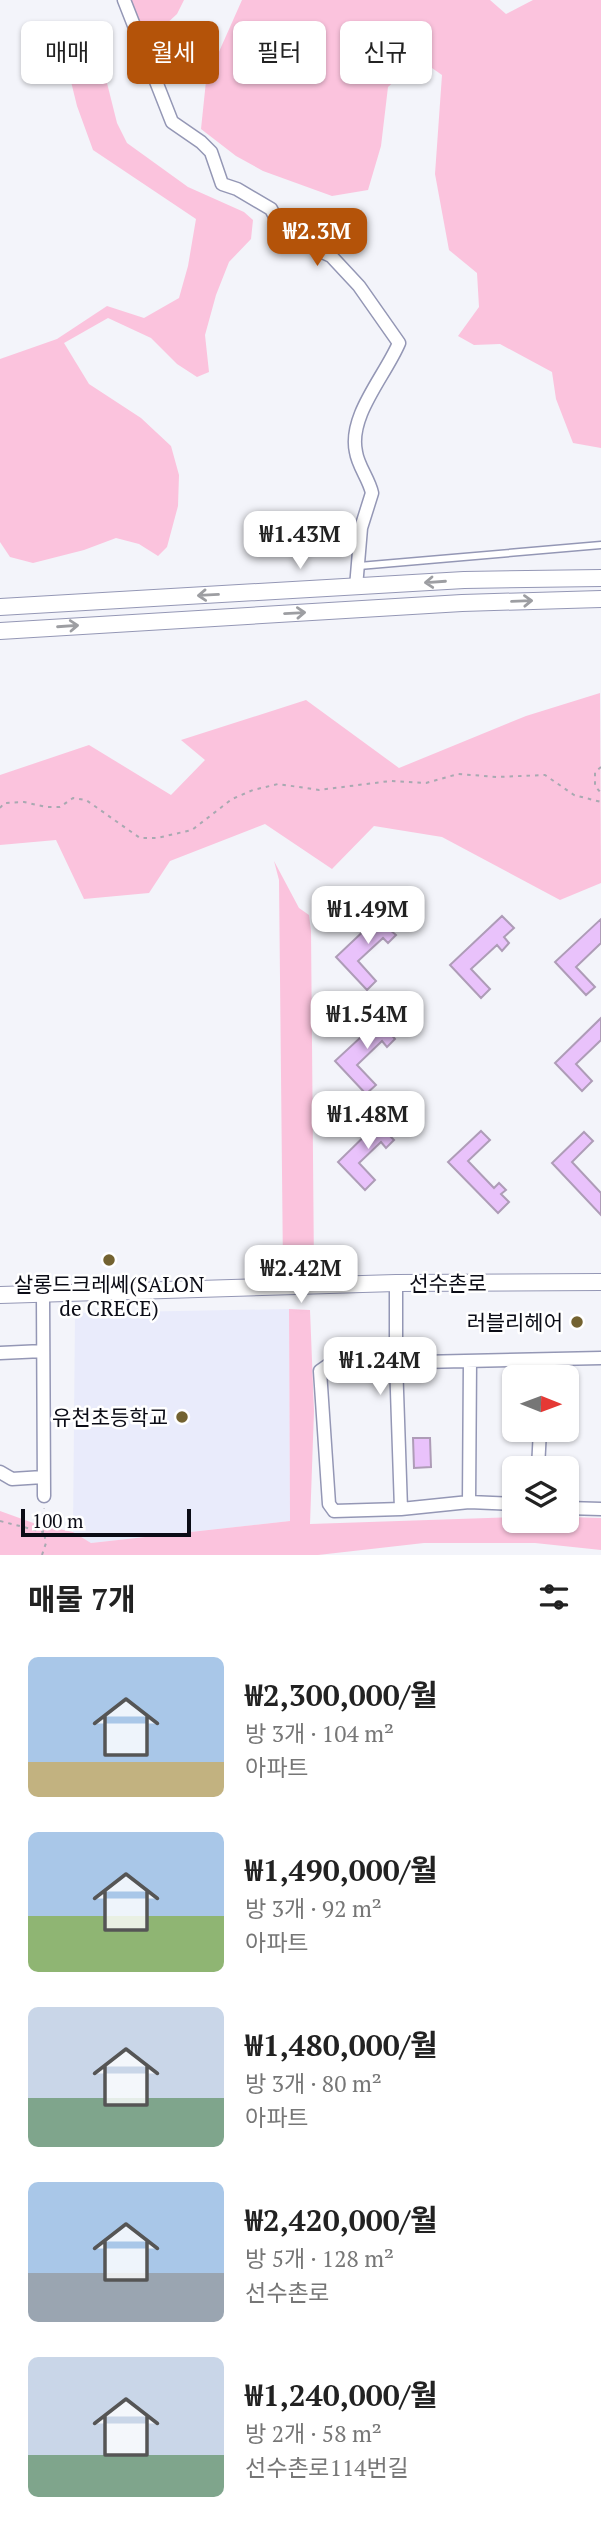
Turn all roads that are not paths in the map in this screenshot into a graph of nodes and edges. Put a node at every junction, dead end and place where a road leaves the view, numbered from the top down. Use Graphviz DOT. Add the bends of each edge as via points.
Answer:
graph roads {
  1 [pos="124,0"];
  2 [pos="601,545"];
  3 [pos="359,566"];
  4 [pos="601,578"];
  5 [pos="356,587"];
  6 [pos="601,599"];
  7 [pos="0,607"];
  8 [pos="0,631"];
  9 [pos="601,1282"];
  10 [pos="396,1283"];
  11 [pos="43,1294"];
  12 [pos="0,1295"];
  13 [pos="43,1351"];
  14 [pos="0,1353"];
  15 [pos="601,1357"];
  16 [pos="542,1360"];
  17 [pos="470,1361"];
  18 [pos="396,1362"];
  19 [pos="542,1365"];
  20 [pos="0,1472"];
  21 [pos="43,1477"];
  22 [pos="44,1496"];
  23 [pos="470,1502"];
  24 [pos="502,1503"];
  25 [pos="579,1508"];
  26 [pos="601,1509"];
  27 [pos="401,1510"];
  1 -- 3 [label="street" via="172,122 211,152 222,184 271,209 284,234 331,256 359,286 399,343 355,428 356,454 372,493 360,528"];
  2 -- 3 [label="lane"];
  3 -- 5 [label="street"];
  4 -- 5 [label="street, one-way"];
  5 -- 7 [label="street, one-way"];
  8 -- 6 [label="street, one-way"];
  9 -- 10 [label="street, 선수촌로"];
  10 -- 11 [label="street, 선수촌로"];
  10 -- 18 [label="street"];
  11 -- 12 [label="street, 선수촌로"];
  11 -- 13 [label="street"];
  13 -- 14 [label="street"];
  13 -- 21 [label="street"];
  15 -- 16 [label="street"];
  16 -- 17 [label="street"];
  16 -- 19 [label="street"];
  17 -- 18 [label="street"];
  17 -- 23 [label="street"];
  18 -- 27 [label="street"];
  18 -- 27 [label="street" via="330,1364 320,1371 329,1504 334,1511"];
  20 -- 21 [label="street" via="12,1479"];
  21 -- 22 [label="street"];
  23 -- 24 [label="street"];
  23 -- 27 [label="street"];
  25 -- 26 [label="street"];
}
